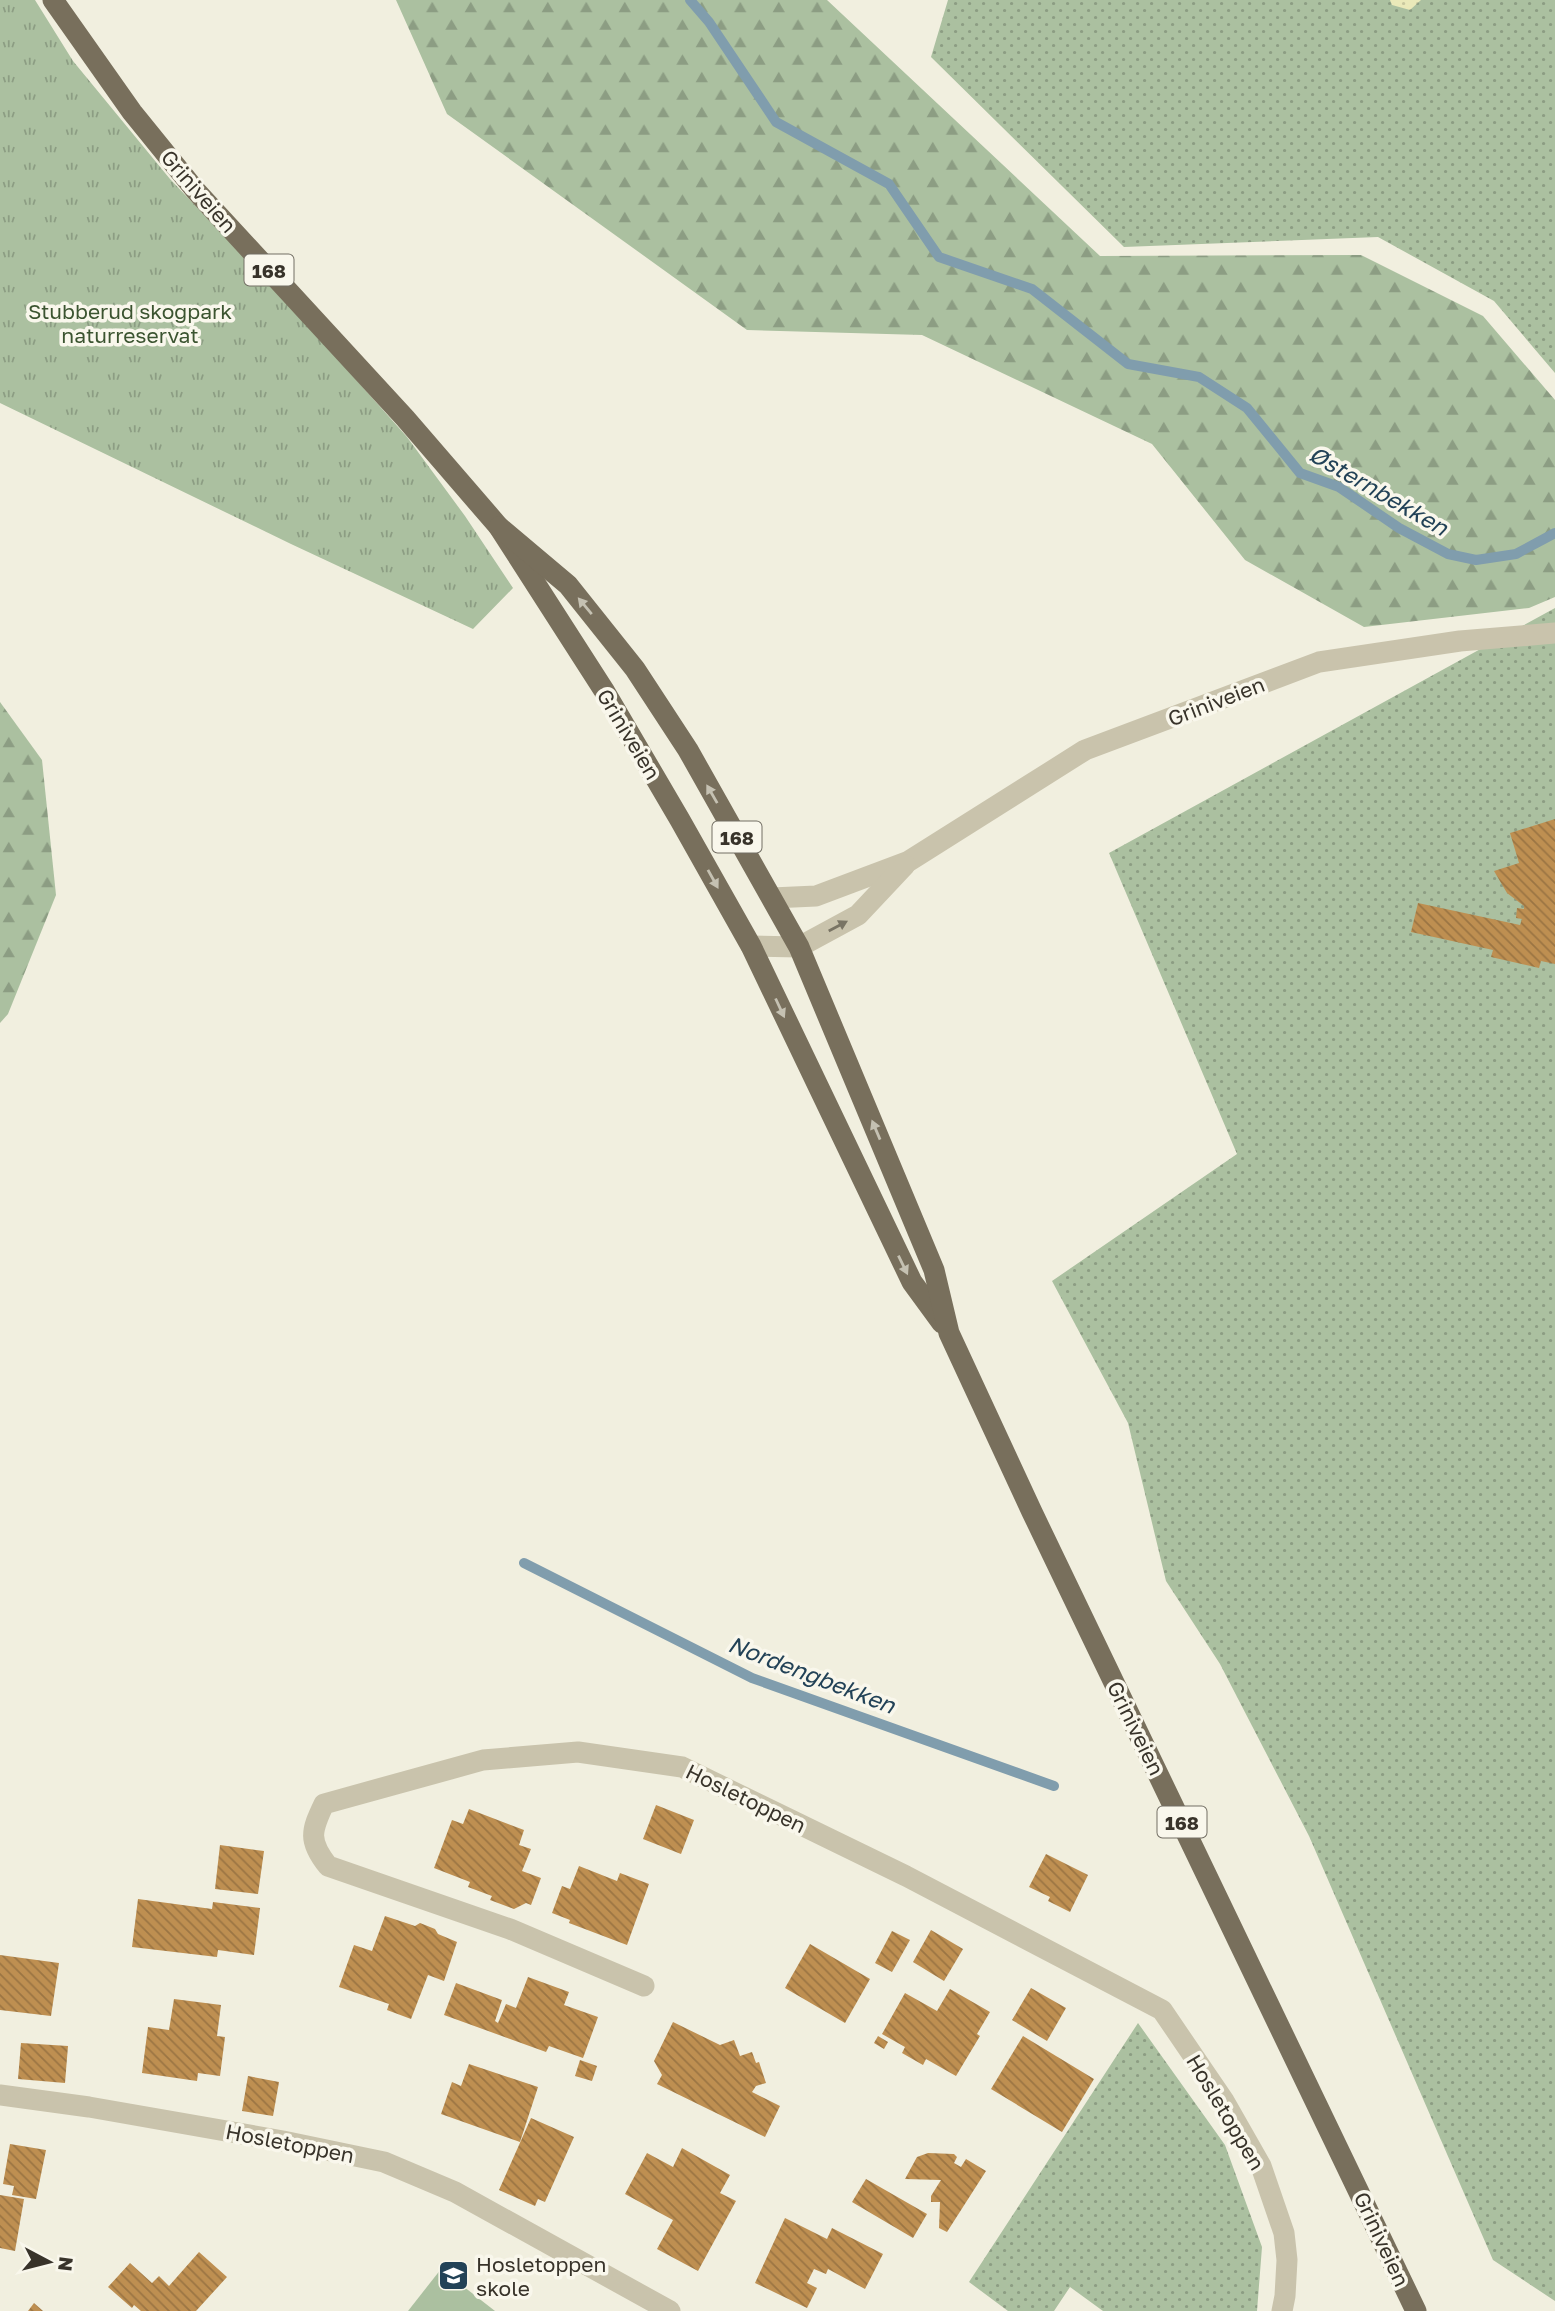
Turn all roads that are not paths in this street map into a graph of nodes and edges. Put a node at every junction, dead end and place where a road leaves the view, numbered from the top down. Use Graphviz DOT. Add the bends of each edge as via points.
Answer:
graph roads {
  1 [pos="53,0"];
  2 [pos="499,527"];
  3 [pos="1555,633"];
  4 [pos="909,861"];
  5 [pos="772,898"];
  6 [pos="751,946"];
  7 [pos="799,947"];
  8 [pos="949,1333"];
  9 [pos="644,1986"];
  10 [pos="0,2095"];
  11 [pos="670,2311"];
  12 [pos="1282,2311"];
  13 [pos="1416,2311"];
  1 -- 2 [label="main road, Griniveien / 168" via="132,112 196,191"];
  5 -- 2 [label="main road, Griniveien / 168, one-way" via="688,750 635,669 568,585"];
  2 -- 6 [label="main road, Griniveien / 168, one-way" via="605,692"];
  3 -- 4 [label="street, Griniveien" via="1460,641 1319,662 1085,750"];
  4 -- 5 [label="street, Griniveien" via="816,896"];
  7 -- 4 [label="street, Griniveien, one-way" via="858,915"];
  5 -- 7 [label="main road, Griniveien / 168"];
  6 -- 7 [label="street, Griniveien"];
  6 -- 8 [label="main road, Griniveien / 168, one-way" via="912,1282"];
  8 -- 7 [label="main road, Griniveien / 168, one-way" via="934,1270"];
  8 -- 13 [label="main road, Griniveien / 168"];
  9 -- 12 [label="street, Hosletoppen" via="510,1929 328,1866 315,1850 313,1828 324,1804 484,1760 578,1752 682,1767 906,1876 1162,2010 1224,2101 1261,2166 1284,2233 1287,2260"];
  10 -- 11 [label="street, Hosletoppen" via="384,2162 455,2192"];
}
